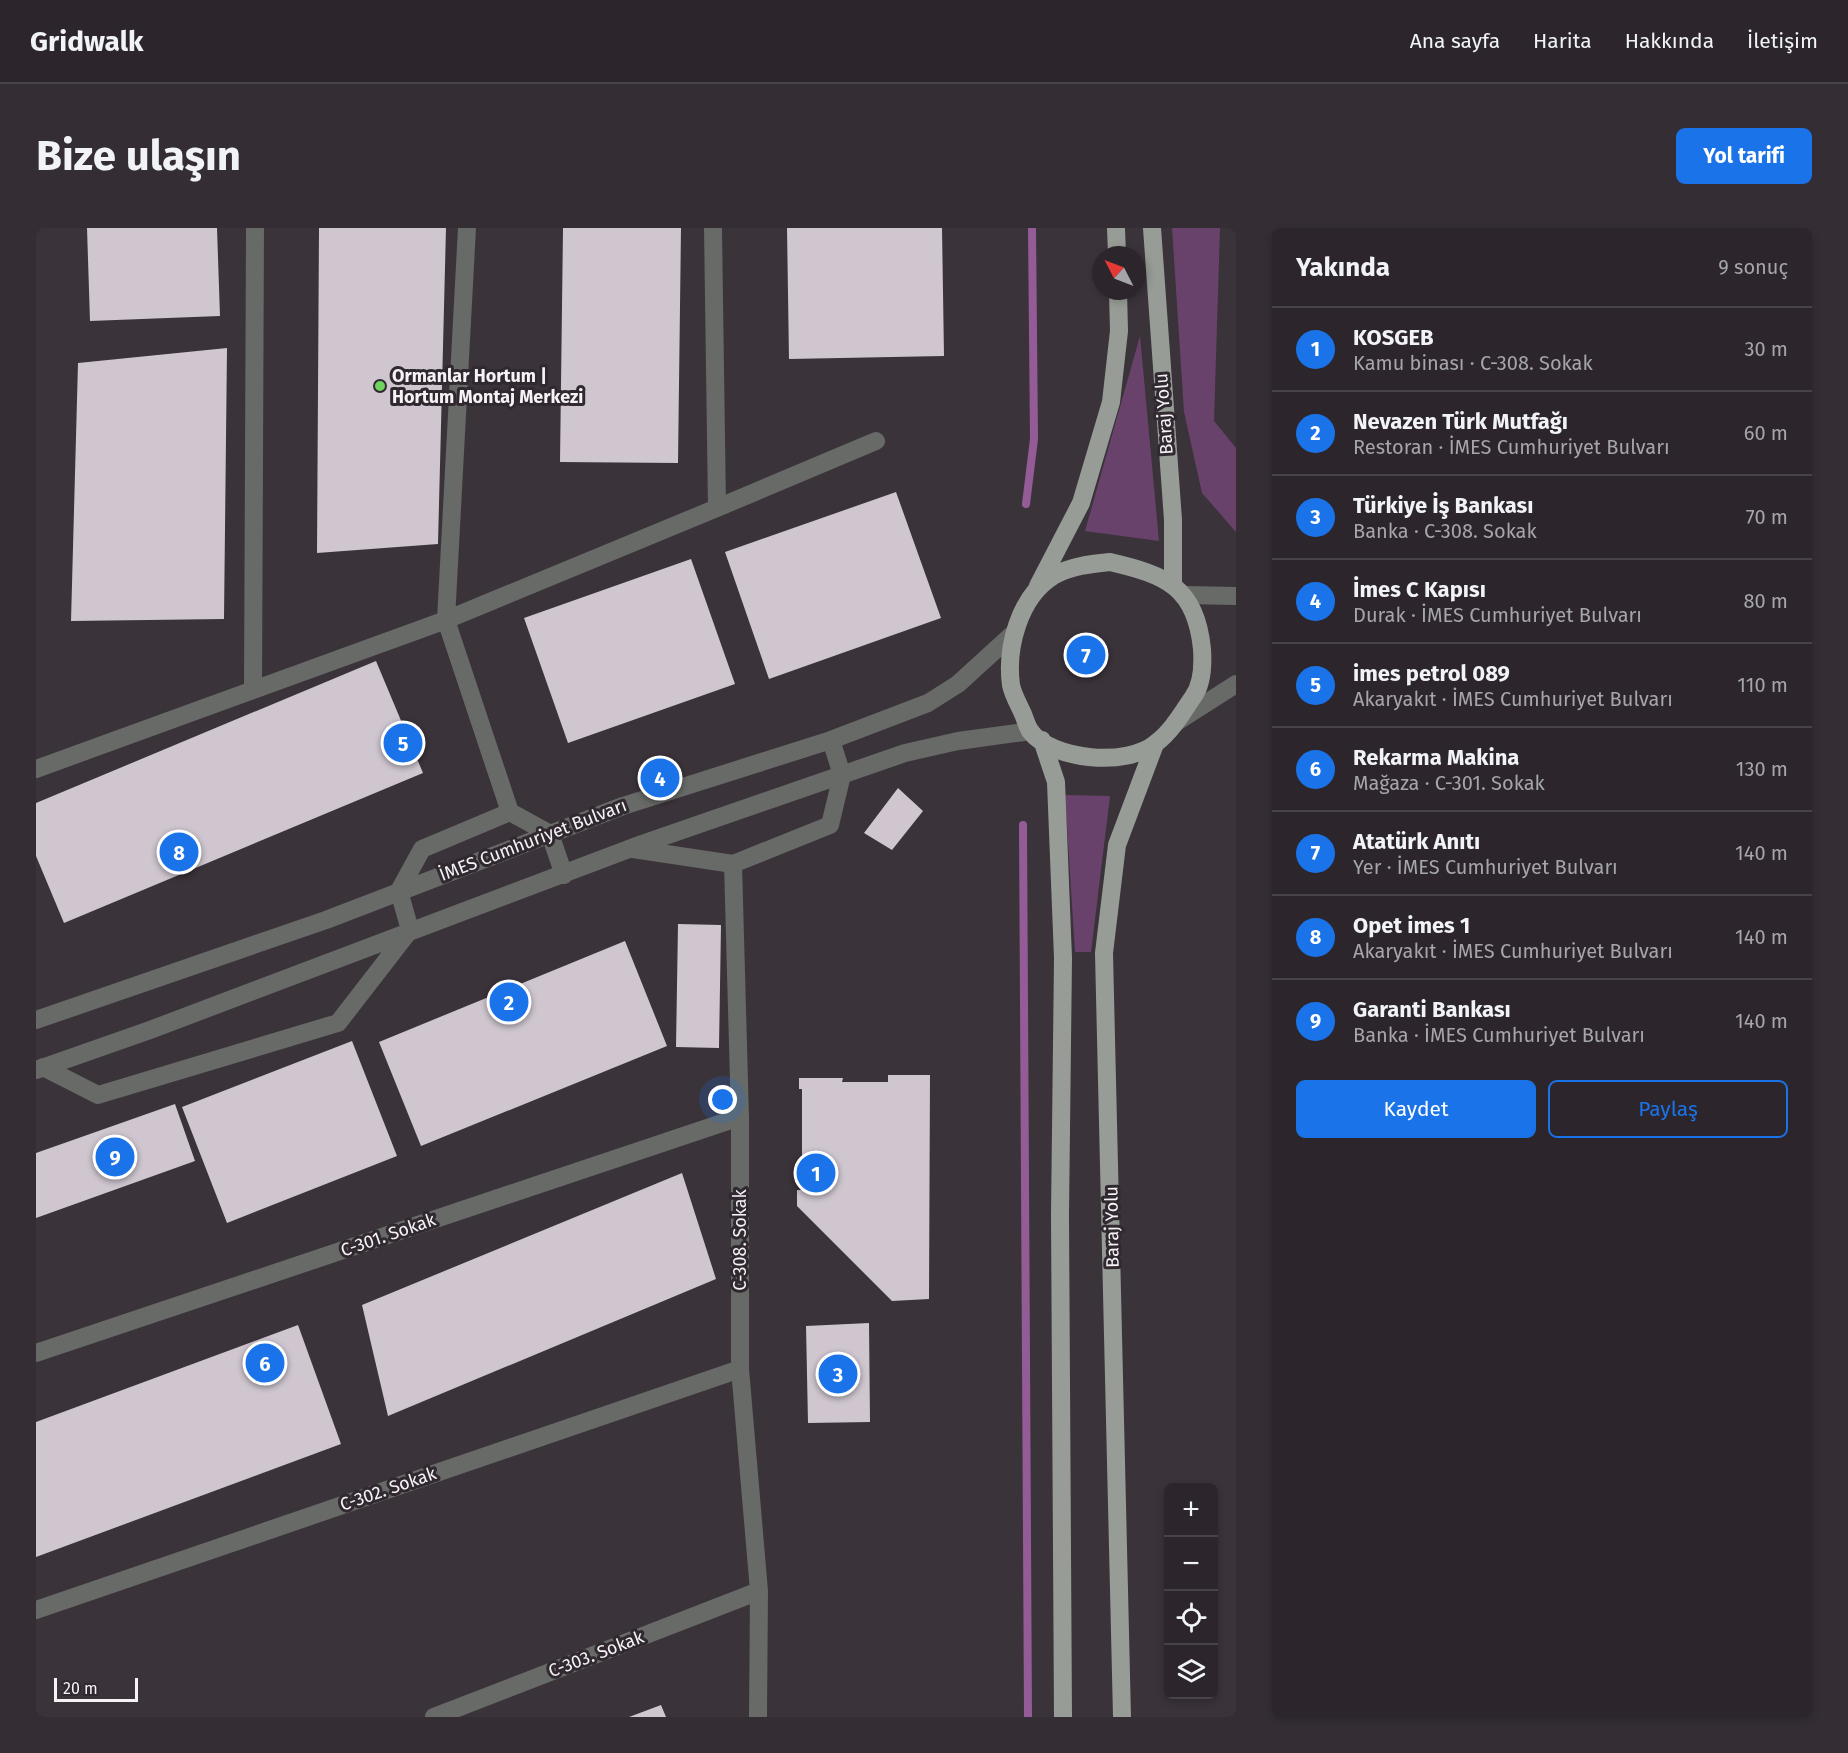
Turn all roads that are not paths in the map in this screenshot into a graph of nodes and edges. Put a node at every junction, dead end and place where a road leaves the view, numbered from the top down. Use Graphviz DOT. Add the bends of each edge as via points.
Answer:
graph roads {
  1 [pos="255,228"];
  2 [pos="467,228"];
  3 [pos="713,228"];
  4 [pos="1116,228"];
  5 [pos="1152,228"];
  6 [pos="1117,246"];
  7 [pos="1118,300"];
  8 [pos="876,441"];
  9 [pos="717,508"];
  10 [pos="1178,591"];
  11 [pos="1236,596"];
  12 [pos="1032,597"];
  13 [pos="446,620"];
  14 [pos="1014,633"];
  15 [pos="1236,684"];
  16 [pos="253,690"];
  17 [pos="1175,723"];
  18 [pos="1036,736"];
  19 [pos="831,740"];
  20 [pos="1155,744"];
  21 [pos="36,769"];
  22 [pos="842,775"];
  23 [pos="510,812"];
  24 [pos="550,834"];
  25 [pos="632,849"];
  26 [pos="733,864"];
  27 [pos="564,875"];
  28 [pos="399,891"];
  29 [pos="410,930"];
  30 [pos="36,1020"];
  31 [pos="39,1069"];
  32 [pos="740,1117"];
  33 [pos="36,1353"];
  34 [pos="740,1368"];
  35 [pos="759,1591"];
  36 [pos="36,1610"];
  37 [pos="434,1717"];
  38 [pos="758,1717"];
  39 [pos="1063,1717"];
  40 [pos="1122,1717"];
  1 -- 16 [label="street"];
  2 -- 13 [label="street"];
  3 -- 9 [label="street"];
  4 -- 6 [label="main road"];
  5 -- 10 [label="main road, Baraj Yolu"];
  7 -- 12 [label="main road" via="1119,332 1111,402 1081,503"];
  8 -- 9 [label="street"];
  9 -- 13 [label="street"];
  10 -- 11 [label="street"];
  10 -- 12 [label="main road" via="1140,569 1110,562 1080,565 1052,577"];
  10 -- 17 [label="main road" via="1194,610 1203,664 1196,693"];
  12 -- 14 [label="main road"];
  13 -- 16 [label="street"];
  13 -- 23 [label="street"];
  14 -- 18 [label="main road" via="1009,658 1012,687"];
  14 -- 19 [label="street, İMES Cumhuriyet Bulvarı" via="958,684 928,703"];
  15 -- 17 [label="street"];
  16 -- 21 [label="street"];
  17 -- 20 [label="main road"];
  18 -- 20 [label="main road" via="1068,752 1097,759 1127,756"];
  18 -- 22 [label="street" via="905,753"];
  18 -- 39 [label="main road" via="1056,782 1063,958"];
  19 -- 22 [label="street"];
  19 -- 24 [label="street, İMES Cumhuriyet Bulvarı" via="623,806"];
  20 -- 40 [label="main road, Baraj Yolu" via="1117,845 1104,952"];
  22 -- 25 [label="street"];
  22 -- 26 [label="street" via="830,825"];
  23 -- 24 [label="street"];
  23 -- 28 [label="street" via="422,849"];
  24 -- 27 [label="street"];
  24 -- 28 [label="street, İMES Cumhuriyet Bulvarı"];
  25 -- 26 [label="street"];
  25 -- 27 [label="street"];
  26 -- 32 [label="street, C-308. Sokak"];
  27 -- 29 [label="street"];
  28 -- 29 [label="street"];
  28 -- 30 [label="street, İMES Cumhuriyet Bulvarı"];
  29 -- 31 [label="street"];
  29 -- 31 [label="street" via="338,1023 98,1095"];
  32 -- 33 [label="street, C-301. Sokak"];
  32 -- 34 [label="street, C-308. Sokak"];
  34 -- 35 [label="street, C-308. Sokak"];
  34 -- 36 [label="street, C-302. Sokak"];
  35 -- 37 [label="street, C-303. Sokak"];
  35 -- 38 [label="street, C-308. Sokak"];
}
